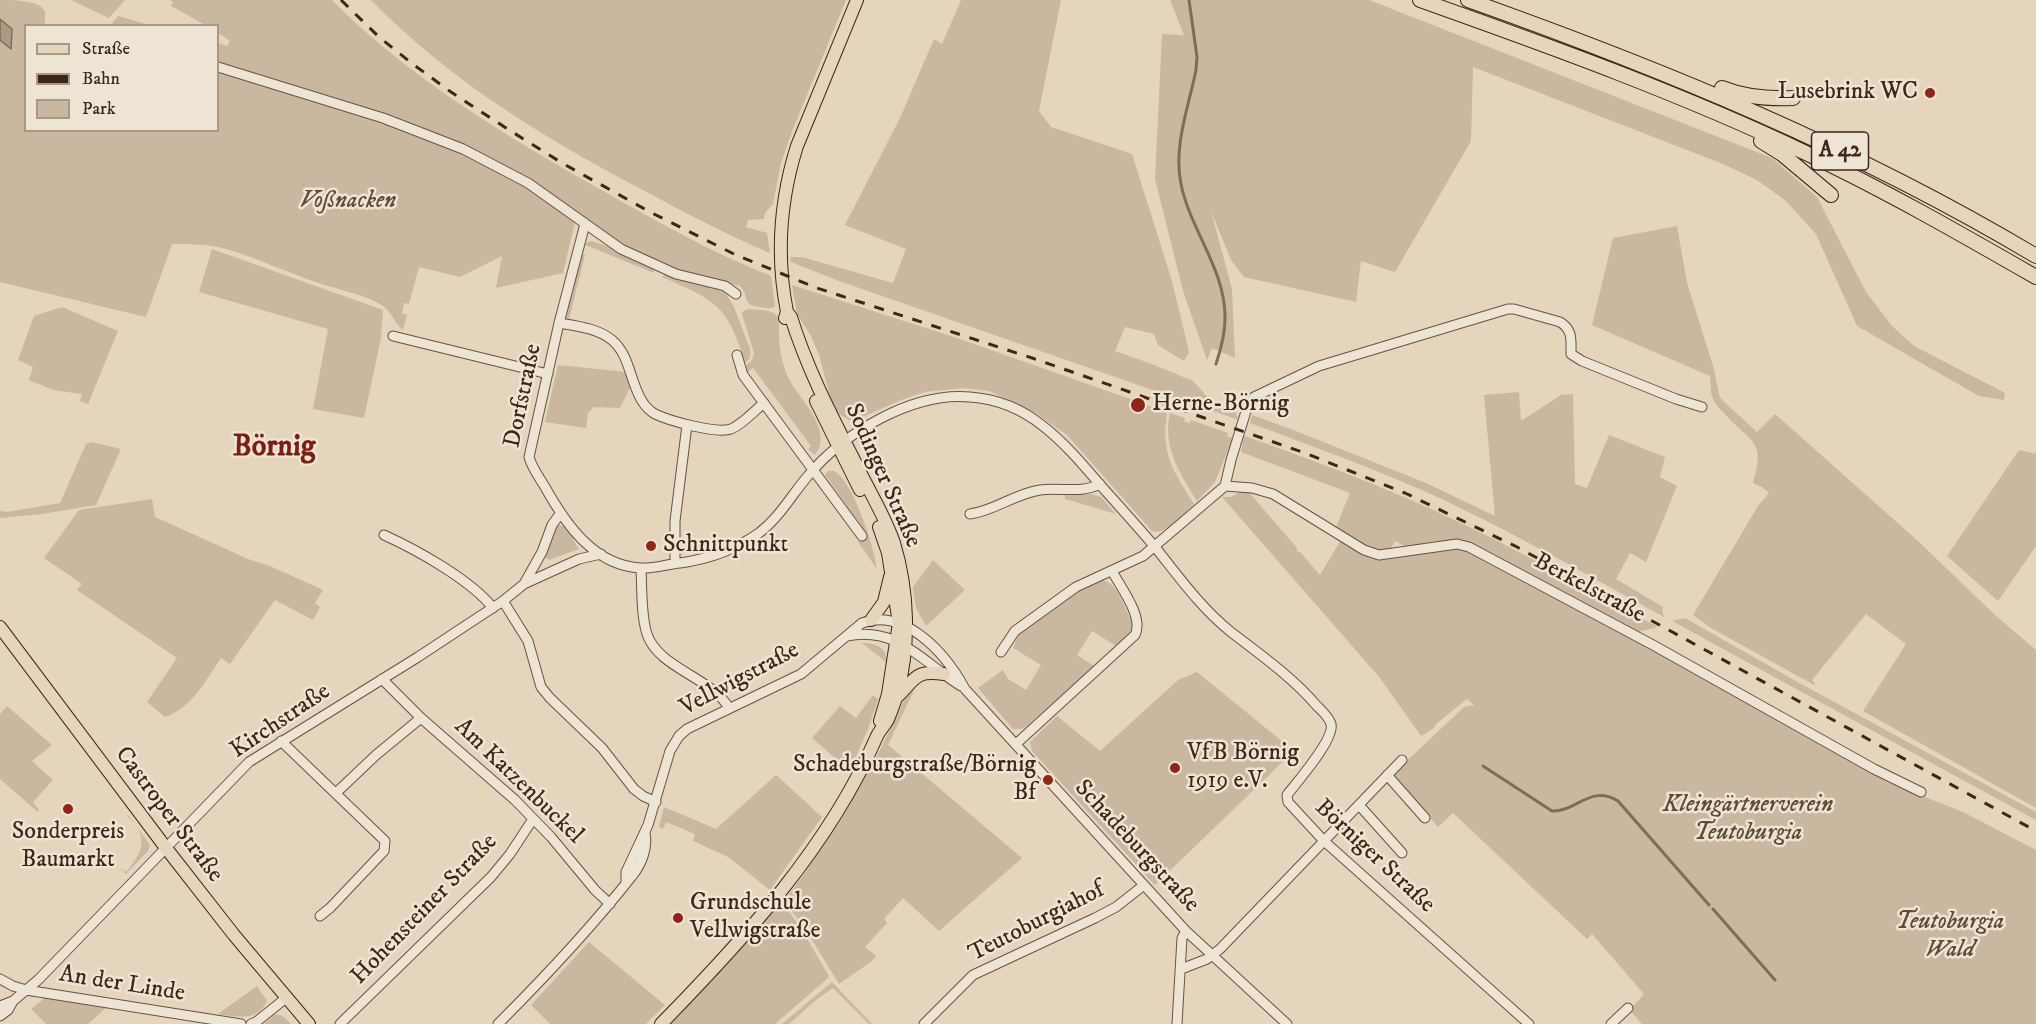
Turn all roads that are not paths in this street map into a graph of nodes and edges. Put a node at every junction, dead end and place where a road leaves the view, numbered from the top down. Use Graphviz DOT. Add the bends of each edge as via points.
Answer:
graph roads {
  1 [pos="857,0"];
  2 [pos="1420,0"];
  3 [pos="1468,0"];
  4 [pos="1636,62"];
  5 [pos="219,67"];
  6 [pos="1793,98"];
  7 [pos="1708,109"];
  8 [pos="1831,195"];
  9 [pos="585,224"];
  10 [pos="2036,256"];
  11 [pos="2036,277"];
  12 [pos="736,294"];
  13 [pos="560,322"];
  14 [pos="393,336"];
  15 [pos="737,355"];
  16 [pos="548,374"];
  17 [pos="764,403"];
  18 [pos="1702,407"];
  19 [pos="687,425"];
  20 [pos="841,445"];
  21 [pos="813,470"];
  22 [pos="1100,484"];
  23 [pos="1225,486"];
  24 [pos="560,514"];
  25 [pos="970,514"];
  26 [pos="384,535"];
  27 [pos="862,536"];
  28 [pos="1155,547"];
  29 [pos="601,554"];
  30 [pos="675,563"];
  31 [pos="641,568"];
  32 [pos="1112,571"];
  33 [pos="892,574"];
  34 [pos="524,584"];
  35 [pos="503,601"];
  36 [pos="493,608"];
  37 [pos="871,620"];
  38 [pos="902,624"];
  39 [pos="0,627"];
  40 [pos="847,636"];
  41 [pos="901,643"];
  42 [pos="1001,652"];
  43 [pos="944,674"];
  44 [pos="382,679"];
  45 [pos="965,688"];
  46 [pos="896,697"];
  47 [pos="729,708"];
  48 [pos="421,718"];
  49 [pos="879,731"];
  50 [pos="281,741"];
  51 [pos="1016,744"];
  52 [pos="1402,760"];
  53 [pos="1387,775"];
  54 [pos="1921,792"];
  55 [pos="336,793"];
  56 [pos="656,802"];
  57 [pos="1359,805"];
  58 [pos="1425,818"];
  59 [pos="533,819"];
  60 [pos="1324,841"];
  61 [pos="166,848"];
  62 [pos="1402,853"];
  63 [pos="1144,885"];
  64 [pos="610,904"];
  65 [pos="320,916"];
  66 [pos="1186,931"];
  67 [pos="1212,955"];
  68 [pos="1181,969"];
  69 [pos="0,979"];
  70 [pos="26,990"];
  71 [pos="286,998"];
  72 [pos="14,1001"];
  73 [pos="0,1006"];
  74 [pos="1628,1008"];
  75 [pos="0,1016"];
  76 [pos="241,1024"];
  77 [pos="251,1024"];
  78 [pos="309,1024"];
  79 [pos="340,1024"];
  80 [pos="498,1024"];
  81 [pos="661,1024"];
  82 [pos="924,1024"];
  83 [pos="1177,1024"];
  84 [pos="1287,1024"];
  85 [pos="1529,1024"];
  86 [pos="1611,1024"];
  1 -- 20 [label="main road, Sodinger Straße" via="790,166 780,256 789,334 806,379"];
  2 -- 7 [label="highway, A 42"];
  3 -- 4 [label="highway, A 42"];
  4 -- 6 [label="highway" via="1670,67 1732,92 1770,99"];
  4 -- 10 [label="highway, A 42" via="1813,137"];
  5 -- 9 [label="street" via="436,138 528,183"];
  7 -- 8 [label="highway" via="1733,129 1782,154"];
  7 -- 11 [label="highway, A 42" via="1887,193"];
  9 -- 12 [label="street" via="621,249 649,262 676,274 724,286"];
  9 -- 13 [label="street, Dorfstraße"];
  13 -- 16 [label="street, Dorfstraße"];
  13 -- 19 [label="street, Dorfstraße" via="594,330 610,339 623,354 640,398 649,410"];
  14 -- 16 [label="street"];
  15 -- 17 [label="street" via="743,375"];
  16 -- 24 [label="street, Dorfstraße" via="529,457"];
  17 -- 19 [label="street, Dorfstraße" via="732,429"];
  17 -- 21 [label="street"];
  18 -- 23 [label="street" via="1582,361 1571,354 1570,333 1560,322 1508,309 1319,366 1254,397 1247,408"];
  19 -- 30 [label="street" via="675,521"];
  20 -- 21 [label="street, Dorfstraße"];
  20 -- 22 [label="street" via="860,430 909,406 930,399 972,397 1022,411 1059,439"];
  20 -- 33 [label="main road, Sodinger Straße" via="883,537"];
  20 -- 38 [label="main road, Sodinger Straße" via="894,542 902,580"];
  21 -- 27 [label="street"];
  21 -- 30 [label="street, Dorfstraße" via="776,518 755,536 720,554"];
  22 -- 25 [label="street" via="1084,490 1042,489"];
  22 -- 28 [label="street"];
  23 -- 28 [label="street"];
  23 -- 54 [label="street, Berkelstraße" via="1273,494 1378,555 1457,544 1469,547"];
  24 -- 29 [label="street, Dorfstraße" via="573,531"];
  24 -- 34 [label="street, Kirchstraße"];
  26 -- 36 [label="street" via="461,578"];
  28 -- 32 [label="street"];
  28 -- 60 [label="street, Börniger Straße" via="1212,616 1291,679 1329,719 1332,731 1326,742 1287,795 1288,802"];
  29 -- 31 [label="street, Dorfstraße"];
  29 -- 34 [label="street, Kirchstraße" via="579,559"];
  30 -- 31 [label="street, Dorfstraße"];
  31 -- 47 [label="street" via="645,627 651,643 717,693"];
  32 -- 42 [label="street" via="1076,587 1015,631"];
  32 -- 51 [label="street" via="1138,619 1135,635"];
  33 -- 37 [label="main road" via="884,602"];
  33 -- 38 [label="main road, Sodinger Straße"];
  34 -- 35 [label="street, Kirchstraße"];
  35 -- 36 [label="street, Kirchstraße"];
  35 -- 56 [label="street" via="528,640 541,687 602,748 634,789"];
  36 -- 44 [label="street, Kirchstraße"];
  37 -- 38 [label="street"];
  37 -- 40 [label="street, Vellwigstraße"];
  38 -- 41 [label="main road, Sodinger Straße"];
  38 -- 45 [label="street, Schadeburgstraße" via="931,645"];
  39 -- 61 [label="main road, Castroper Straße"];
  40 -- 41 [label="street" via="874,634"];
  40 -- 47 [label="street, Vellwigstraße" via="801,674"];
  41 -- 43 [label="street, Schadeburgstraße"];
  41 -- 46 [label="main road, Sodinger Straße"];
  41 -- 49 [label="main road, Sodinger Straße"];
  43 -- 45 [label="street, Schadeburgstraße"];
  43 -- 46 [label="main road" via="918,676"];
  44 -- 48 [label="street, Am Katzenbuckel"];
  44 -- 50 [label="street, Kirchstraße"];
  45 -- 51 [label="street, Schadeburgstraße"];
  46 -- 49 [label="main road, Sodinger Straße"];
  47 -- 56 [label="street, Vellwigstraße" via="679,736 670,752"];
  48 -- 55 [label="street, Am Katzenbuckel"];
  48 -- 59 [label="street, Am Katzenbuckel"];
  49 -- 81 [label="main road, Sodinger Straße" via="844,800 780,893 723,961"];
  50 -- 55 [label="street"];
  50 -- 61 [label="street, Kirchstraße" via="237,773"];
  51 -- 63 [label="street, Schadeburgstraße"];
  52 -- 53 [label="street"];
  53 -- 57 [label="street"];
  53 -- 58 [label="street"];
  55 -- 65 [label="street" via="382,836 386,846"];
  56 -- 64 [label="street, Vellwigstraße" via="645,833 646,849 633,876"];
  57 -- 60 [label="street"];
  57 -- 62 [label="street"];
  59 -- 64 [label="street, Am Katzenbuckel"];
  59 -- 79 [label="street, Hohensteiner Straße" via="491,877"];
  60 -- 67 [label="street"];
  60 -- 85 [label="street, Börniger Straße"];
  61 -- 70 [label="street, Kirchstraße"];
  61 -- 71 [label="main road, Castroper Straße"];
  63 -- 66 [label="street, Schadeburgstraße"];
  63 -- 82 [label="street, Teutoburgiahof" via="1116,907 973,975"];
  64 -- 80 [label="street, Vellwigstraße"];
  66 -- 67 [label="street, Schadeburgstraße"];
  66 -- 68 [label="street" via="1182,938"];
  67 -- 68 [label="street"];
  67 -- 84 [label="street, Schadeburgstraße"];
  68 -- 83 [label="street"];
  69 -- 70 [label="street, An der Linde"];
  70 -- 72 [label="street, Kirchstraße"];
  70 -- 76 [label="street, An der Linde"];
  71 -- 77 [label="street"];
  71 -- 78 [label="main road, Castroper Straße"];
  72 -- 73 [label="street, Kirchstraße"];
  72 -- 75 [label="street, Kirchstraße"];
  74 -- 86 [label="street"];
}
